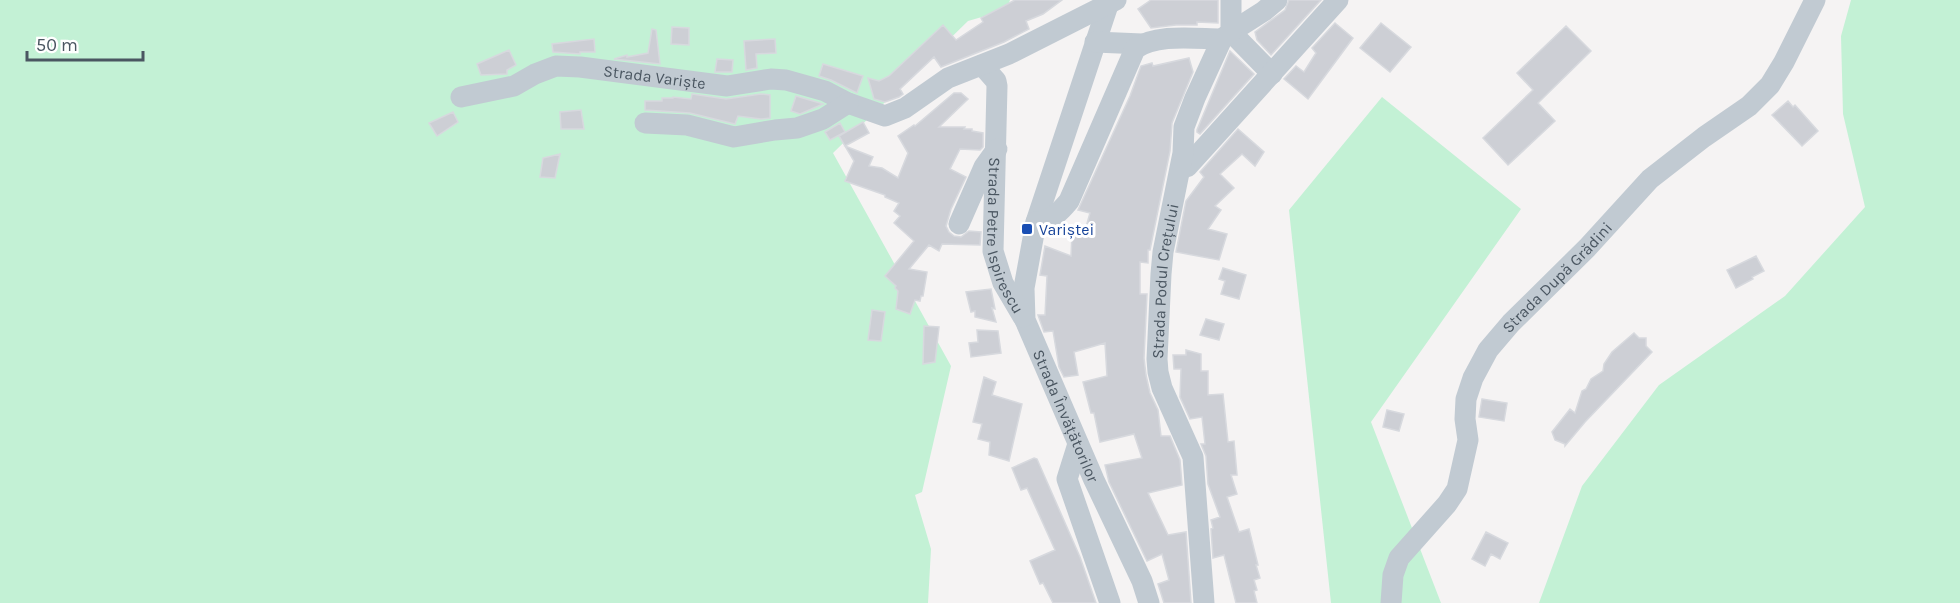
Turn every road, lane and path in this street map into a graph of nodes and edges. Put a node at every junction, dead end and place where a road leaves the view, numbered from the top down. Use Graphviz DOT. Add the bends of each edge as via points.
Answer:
graph roads {
  1 [pos="1231,0"];
  2 [pos="1277,0"];
  3 [pos="1338,0"];
  4 [pos="1815,0"];
  5 [pos="1112,3"];
  6 [pos="1226,36"];
  7 [pos="1095,42"];
  8 [pos="1142,44"];
  9 [pos="982,65"];
  10 [pos="1272,74"];
  11 [pos="461,98"];
  12 [pos="848,103"];
  13 [pos="645,123"];
  14 [pos="997,148"];
  15 [pos="1187,167"];
  16 [pos="1036,222"];
  17 [pos="959,224"];
  18 [pos="1025,320"];
  19 [pos="1078,444"];
  20 [pos="1110,603"];
  21 [pos="1149,603"];
  22 [pos="1204,603"];
  23 [pos="1391,603"];
  1 -- 6 [label="street, Strada Podul Crețului"];
  2 -- 6 [label="street"];
  3 -- 10 [label="street"];
  4 -- 23 [label="street, Strada După Grădini" via="1770,85 1749,106 1650,179 1488,350 1466,399 1468,440 1457,489 1399,558"];
  5 -- 7 [label="street, Strada Învățătorilor"];
  5 -- 9 [label="street, Strada Variște"];
  6 -- 8 [label="street"];
  6 -- 10 [label="street"];
  6 -- 22 [label="street, Strada Podul Crețului" via="1184,128 1183,153 1163,252 1157,359 1162,388 1193,458"];
  7 -- 8 [label="street"];
  7 -- 16 [label="street, Strada Învățătorilor"];
  8 -- 16 [label="street" via="1135,49 1069,201 1056,216"];
  9 -- 12 [label="street, Strada Variște" via="939,83 885,116"];
  9 -- 14 [label="street, Strada Petre Ispirescu" via="997,86"];
  10 -- 15 [label="street"];
  11 -- 12 [label="street, Strada Variște" via="514,86 556,66 727,86 786,80 825,91"];
  12 -- 13 [label="street" via="823,119 797,128 734,137 687,125"];
  14 -- 17 [label="street, Strada Petre Ispirescu" via="984,167"];
  14 -- 18 [label="street, Strada Petre Ispirescu" via="993,251 1003,283"];
  16 -- 18 [label="street, Strada Învățătorilor" via="1024,288"];
  18 -- 19 [label="street, Strada Învățătorilor"];
  19 -- 20 [label="street" via="1067,479"];
  19 -- 21 [label="street, Strada Învățătorilor"];
}
